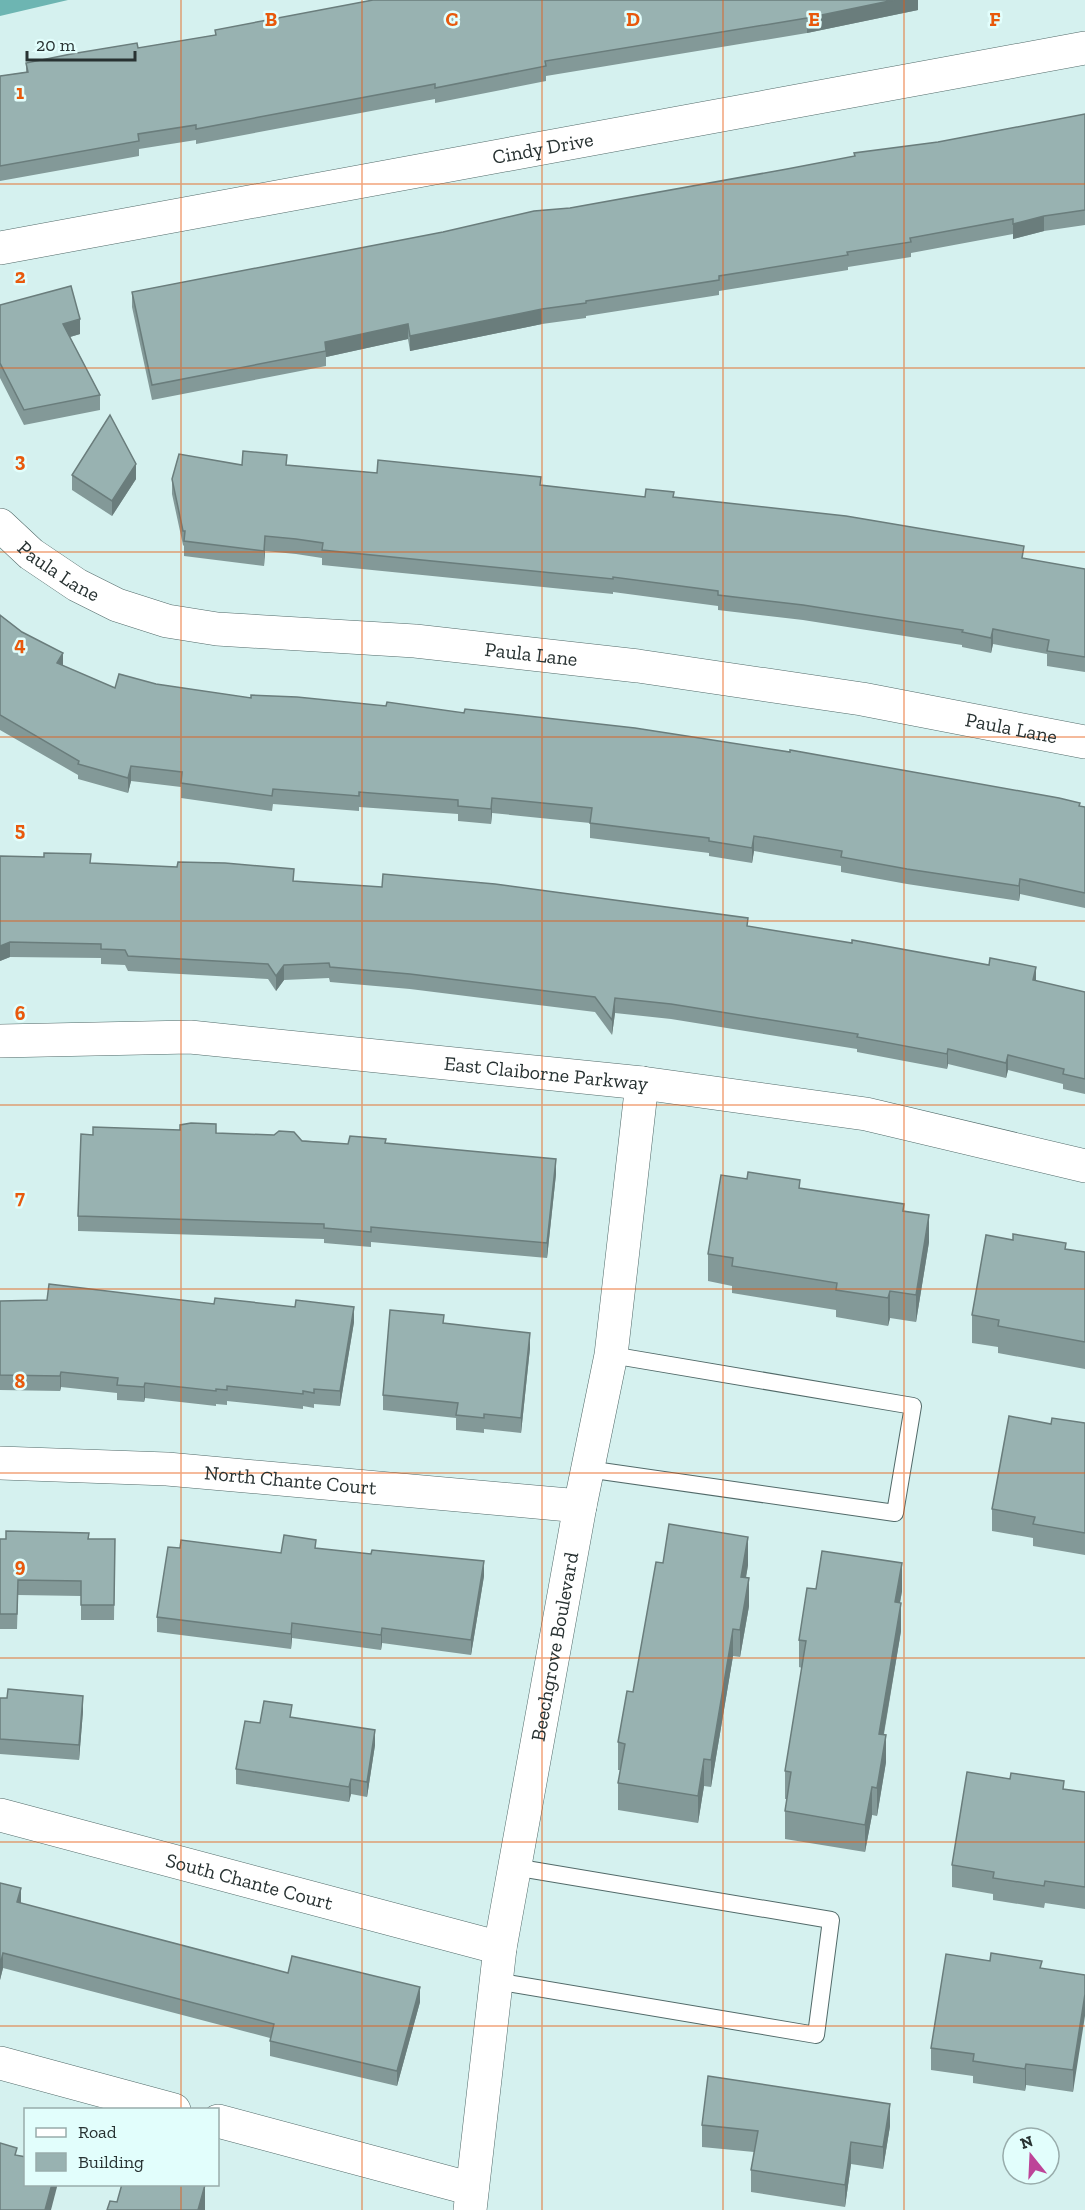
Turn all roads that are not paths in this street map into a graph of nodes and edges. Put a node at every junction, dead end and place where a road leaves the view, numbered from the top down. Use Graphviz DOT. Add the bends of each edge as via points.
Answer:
graph roads {
  1 [pos="1085,48"];
  2 [pos="0,248"];
  3 [pos="0,525"];
  4 [pos="1085,742"];
  5 [pos="0,1041"];
  6 [pos="642,1083"];
  7 [pos="1085,1166"];
  8 [pos="610,1355"];
  9 [pos="0,1463"];
  10 [pos="587,1469"];
  11 [pos="580,1506"];
  12 [pos="0,1815"];
  13 [pos="514,1867"];
  14 [pos="500,1948"];
  15 [pos="496,1981"];
  16 [pos="0,2063"];
  17 [pos="170,2108"];
  18 [pos="219,2121"];
  19 [pos="471,2200"];
  1 -- 2 [label="street, Cindy Drive"];
  3 -- 4 [label="street, Paula Lane" via="31,554 77,585 117,605 167,621 217,629 415,641 638,666 862,699"];
  5 -- 6 [label="street, East Claiborne Parkway" via="190,1037"];
  6 -- 7 [label="street, East Claiborne Parkway" via="866,1114"];
  6 -- 8 [label="street, Beechgrove Boulevard"];
  8 -- 10 [label="street, Beechgrove Boulevard"];
  8 -- 10 [label="lane" via="913,1406 895,1513"];
  9 -- 11 [label="street, North Chante Court" via="167,1469"];
  10 -- 11 [label="street, Beechgrove Boulevard"];
  11 -- 13 [label="street, Beechgrove Boulevard"];
  12 -- 14 [label="street, South Chante Court"];
  13 -- 14 [label="street, Beechgrove Boulevard"];
  13 -- 15 [label="lane" via="831,1920 816,2035"];
  14 -- 15 [label="street, Beechgrove Boulevard"];
  15 -- 19 [label="street, Beechgrove Boulevard"];
  16 -- 17 [label="street"];
  18 -- 19 [label="street"];
}
